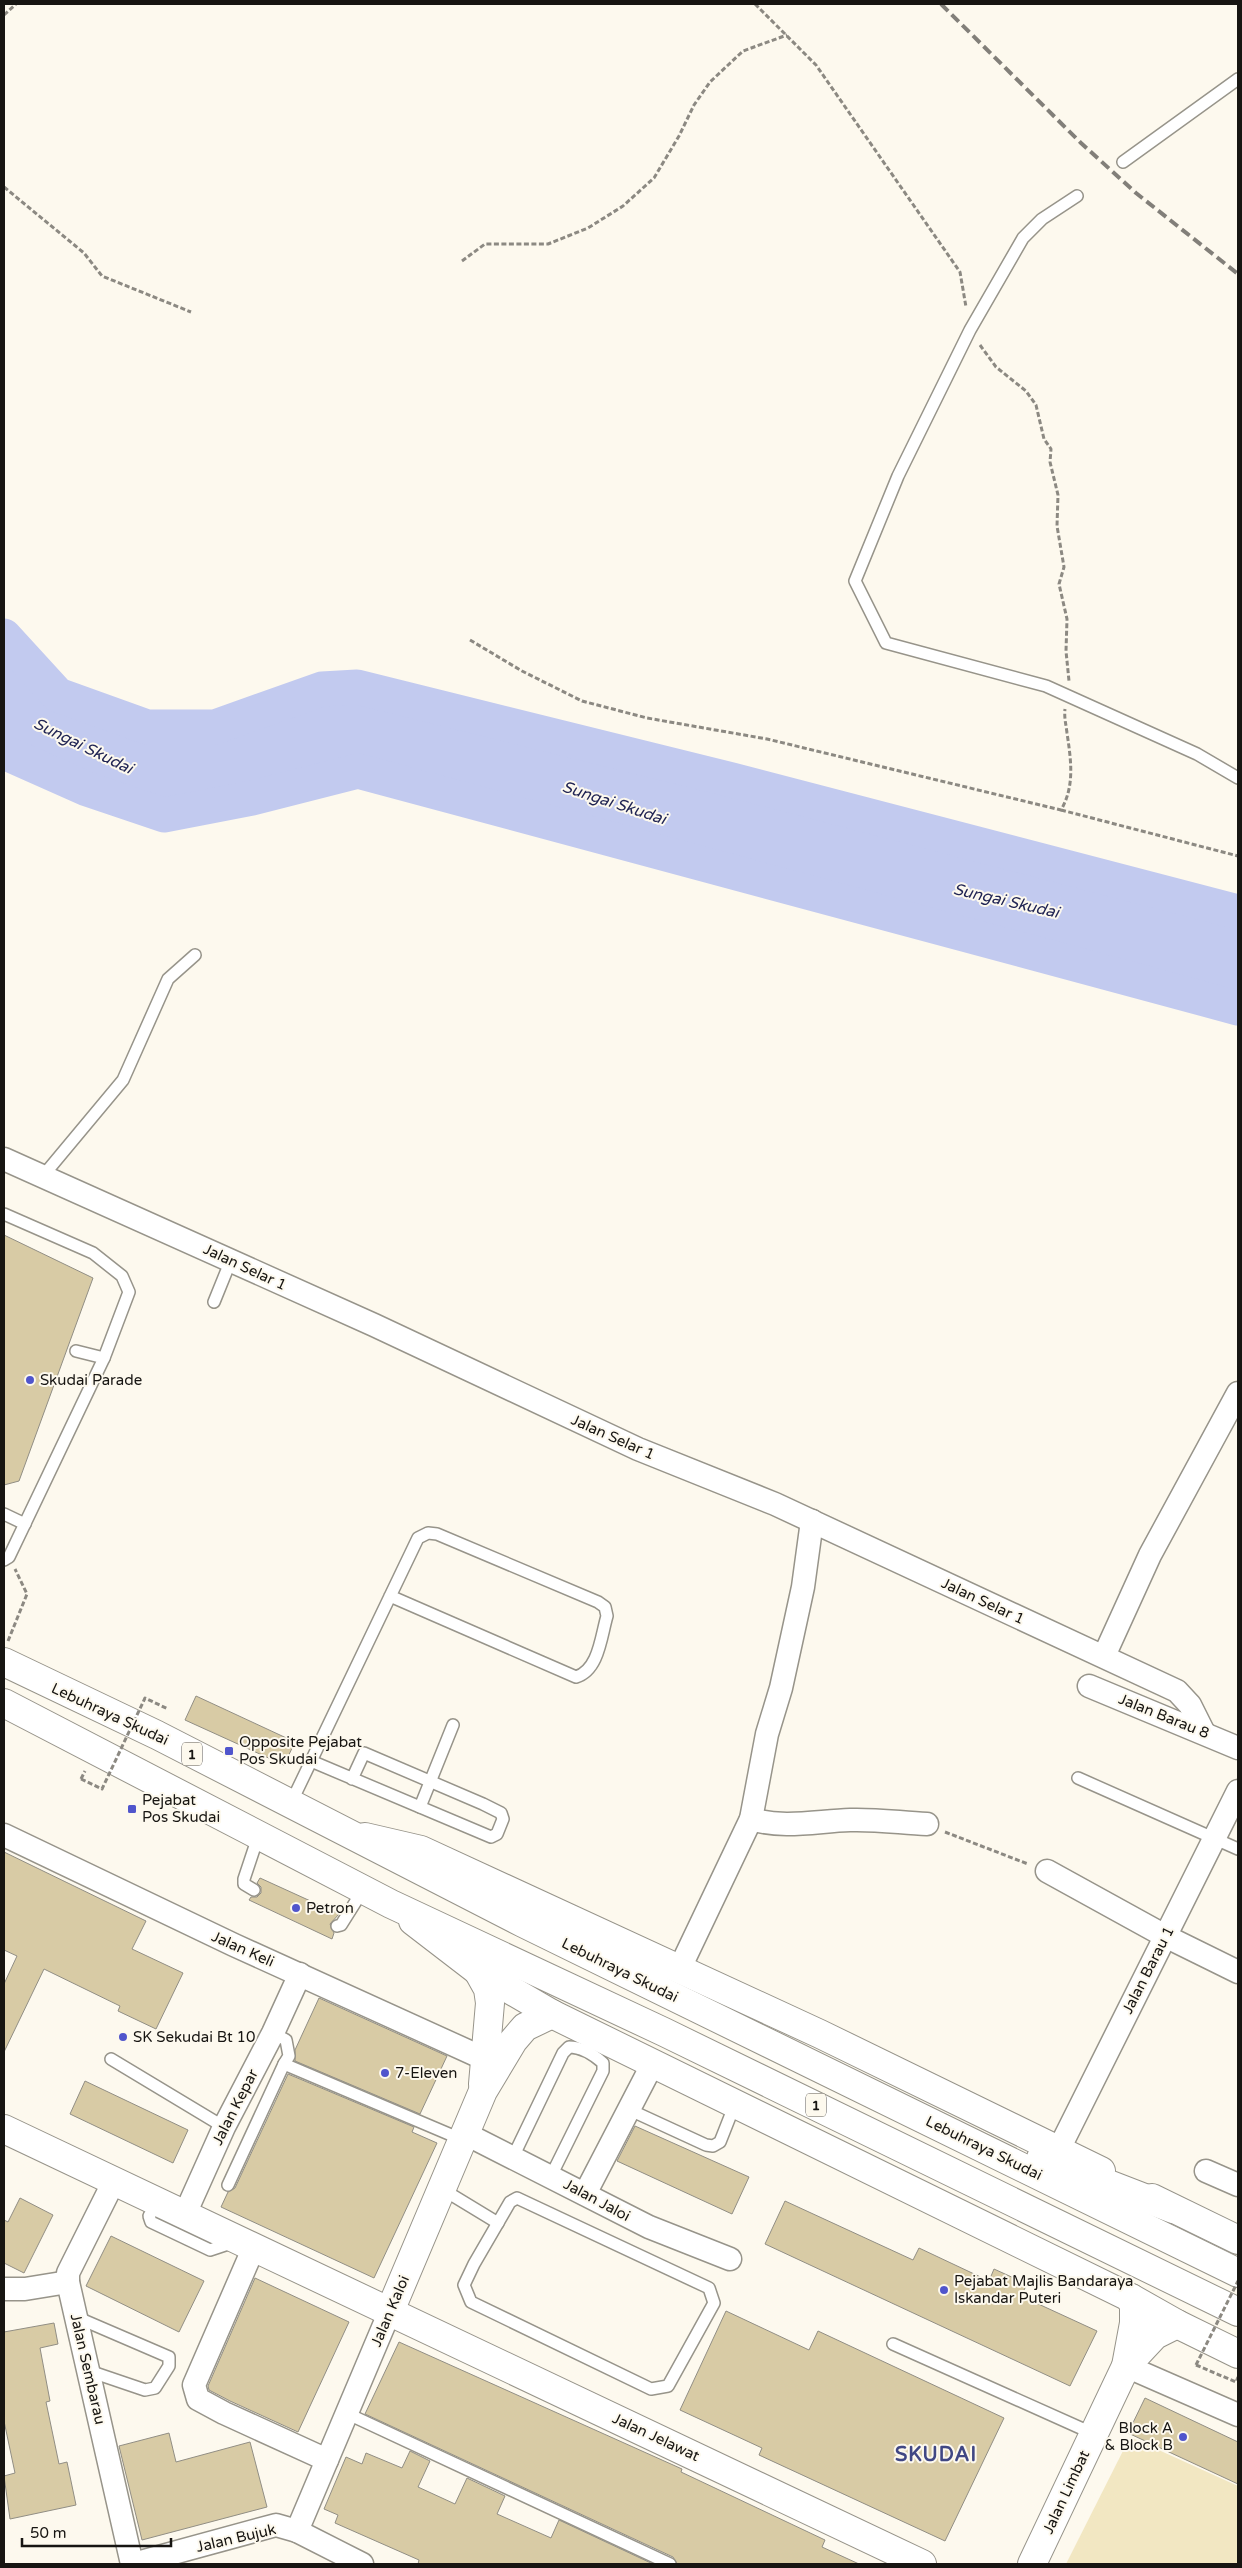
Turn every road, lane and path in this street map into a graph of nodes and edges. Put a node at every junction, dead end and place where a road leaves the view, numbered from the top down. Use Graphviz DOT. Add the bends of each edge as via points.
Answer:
graph roads {
  1 [pos="16,4"];
  2 [pos="755,4"];
  3 [pos="4,15"];
  4 [pos="787,35"];
  5 [pos="1238,79"];
  6 [pos="1123,162"];
  7 [pos="4,187"];
  8 [pos="1077,196"];
  9 [pos="462,261"];
  10 [pos="190,312"];
  11 [pos="970,330"];
  12 [pos="470,640"];
  13 [pos="1067,695"];
  14 [pos="1238,778"];
  15 [pos="1061,810"];
  16 [pos="1238,856"];
  17 [pos="195,955"];
  18 [pos="4,1159"];
  19 [pos="43,1176"];
  20 [pos="4,1214"];
  21 [pos="231,1260"];
  22 [pos="214,1302"];
  23 [pos="76,1352"];
  24 [pos="104,1358"];
  25 [pos="1238,1393"];
  26 [pos="4,1514"];
  27 [pos="812,1521"];
  28 [pos="25,1524"];
  29 [pos="7,1558"];
  30 [pos="390,1596"];
  31 [pos="4,1654"];
  32 [pos="1104,1656"];
  33 [pos="1089,1686"];
  34 [pos="4,1703"];
  35 [pos="168,1709"];
  36 [pos="453,1725"];
  37 [pos="1204,1733"];
  38 [pos="1238,1748"];
  39 [pos="311,1761"];
  40 [pos="86,1768"];
  41 [pos="352,1778"];
  42 [pos="1078,1778"];
  43 [pos="431,1782"];
  44 [pos="1238,1791"];
  45 [pos="290,1805"];
  46 [pos="420,1807"];
  47 [pos="751,1819"];
  48 [pos="927,1824"];
  49 [pos="339,1830"];
  50 [pos="4,1835"];
  51 [pos="258,1837"];
  52 [pos="1215,1838"];
  53 [pos="1238,1850"];
  54 [pos="1047,1871"];
  55 [pos="254,1890"];
  56 [pos="363,1890"];
  57 [pos="391,1904"];
  58 [pos="338,1926"];
  59 [pos="1165,1936"];
  60 [pos="679,1970"];
  61 [pos="478,1971"];
  62 [pos="1238,1972"];
  63 [pos="300,1974"];
  64 [pos="552,2014"];
  65 [pos="273,2033"];
  66 [pos="111,2059"];
  67 [pos="485,2059"];
  68 [pos="653,2063"];
  69 [pos="284,2064"];
  70 [pos="856,2085"];
  71 [pos="483,2091"];
  72 [pos="735,2104"];
  73 [pos="630,2110"];
  74 [pos="224,2127"];
  75 [pos="4,2129"];
  76 [pos="465,2137"];
  77 [pos="1058,2149"];
  78 [pos="512,2157"];
  79 [pos="1206,2171"];
  80 [pos="551,2176"];
  81 [pos="114,2181"];
  82 [pos="228,2185"];
  83 [pos="1238,2185"];
  84 [pos="442,2189"];
  85 [pos="584,2194"];
  86 [pos="158,2202"];
  87 [pos="1173,2209"];
  88 [pos="185,2214"];
  89 [pos="498,2223"];
  90 [pos="1238,2240"];
  91 [pos="244,2242"];
  92 [pos="730,2259"];
  93 [pos="1238,2273"];
  94 [pos="1238,2281"];
  95 [pos="68,2282"];
  96 [pos="4,2289"];
  97 [pos="1131,2298"];
  98 [pos="390,2311"];
  99 [pos="1238,2312"];
  100 [pos="76,2317"];
  101 [pos="1176,2324"];
  102 [pos="893,2344"];
  103 [pos="1238,2354"];
  104 [pos="1126,2366"];
  105 [pos="89,2371"];
  106 [pos="1238,2376"];
  107 [pos="346,2413"];
  108 [pos="1238,2415"];
  109 [pos="1094,2434"];
  110 [pos="327,2460"];
  111 [pos="297,2531"];
  112 [pos="133,2564"];
  113 [pos="362,2564"];
  114 [pos="670,2564"];
  115 [pos="922,2564"];
  116 [pos="1032,2564"];
  1 -- 3 [label="path"];
  2 -- 4 [label="path"];
  4 -- 9 [label="path" via="743,51 710,82 694,104 654,178 622,206 588,228 548,244 485,244"];
  4 -- 11 [label="path" via="816,65 960,272"];
  5 -- 6 [label="lane"];
  7 -- 10 [label="path" via="84,253 102,276"];
  8 -- 11 [label="lane" via="1042,218 1023,238"];
  11 -- 13 [label="path" via="996,367 1026,391 1036,405 1044,439 1050,449 1058,495 1056,526 1064,567 1060,584 1067,619"];
  11 -- 13 [label="lane" via="898,476 856,581 886,643 1046,686"];
  12 -- 15 [label="path" via="582,701 647,718 785,744"];
  13 -- 14 [label="lane" via="1197,754"];
  13 -- 15 [label="path" via="1064,718 1071,767 1069,795"];
  15 -- 16 [label="path"];
  17 -- 19 [label="lane" via="168,979 123,1080"];
  18 -- 19 [label="street, Jalan Selar 1"];
  19 -- 21 [label="street, Jalan Selar 1"];
  20 -- 24 [label="lane" via="93,1253 122,1276 129,1292"];
  21 -- 22 [label="lane"];
  21 -- 27 [label="street, Jalan Selar 1" via="638,1449"];
  23 -- 24 [label="lane"];
  24 -- 28 [label="lane"];
  25 -- 32 [label="street" via="1150,1555"];
  26 -- 28 [label="lane"];
  27 -- 32 [label="street, Jalan Selar 1"];
  27 -- 47 [label="street" via="800,1605 767,1734"];
  28 -- 29 [label="lane"];
  29 -- 31 [label="path" via="27,1594"];
  30 -- 30 [label="lane" via="418,1538 428,1533 598,1602 605,1607 607,1616 593,1666 586,1674 576,1677"];
  30 -- 39 [label="lane"];
  31 -- 45 [label="main road, Lebuhraya Skudai / 1" via="42,1682 157,1735"];
  32 -- 37 [label="street, Jalan Selar 1" via="1177,1691 1190,1705"];
  33 -- 37 [label="street, Jalan Barau 8"];
  34 -- 51 [label="main road, 1"];
  35 -- 40 [label="path, bridge" via="145,1698 102,1789 81,1779"];
  36 -- 43 [label="lane"];
  37 -- 38 [label="street, Jalan Barau 8"];
  39 -- 41 [label="lane"];
  39 -- 45 [label="lane"];
  41 -- 43 [label="lane" via="364,1753"];
  41 -- 46 [label="lane"];
  42 -- 52 [label="lane"];
  43 -- 46 [label="lane"];
  43 -- 46 [label="lane" via="501,1813 503,1819 497,1834 491,1837"];
  44 -- 52 [label="street, Jalan Barau 1"];
  45 -- 49 [label="main road, Lebuhraya Skudai / 1"];
  47 -- 48 [label="street" via="782,1825 852,1820"];
  47 -- 60 [label="street"];
  48 -- 54 [label="path"];
  49 -- 60 [label="main road" via="422,1850"];
  49 -- 70 [label="main road, Lebuhraya Skudai / 1" via="532,1928"];
  50 -- 63 [label="street, Jalan Keli"];
  51 -- 55 [label="lane" via="244,1879 244,1884"];
  51 -- 56 [label="main road, 1"];
  52 -- 53 [label="lane"];
  52 -- 59 [label="street, Jalan Barau 1"];
  54 -- 59 [label="street"];
  56 -- 57 [label="main road, 1"];
  56 -- 58 [label="lane"];
  57 -- 61 [label="main road"];
  57 -- 99 [label="main road, 1" via="682,2041"];
  59 -- 62 [label="street"];
  59 -- 77 [label="street, Jalan Barau 1"];
  60 -- 77 [label="main road"];
  61 -- 64 [label="main road"];
  61 -- 67 [label="main road, Jalan Kaloi" via="488,1989 490,2002"];
  63 -- 65 [label="street, Jalan Kepar"];
  63 -- 67 [label="street, Jalan Keli"];
  64 -- 68 [label="main road"];
  64 -- 71 [label="main road, Jalan Kaloi" via="526,2027 512,2041"];
  65 -- 69 [label="lane" via="286,2040 289,2056"];
  65 -- 74 [label="street, Jalan Kepar"];
  66 -- 74 [label="lane"];
  67 -- 71 [label="main road, Jalan Kaloi"];
  68 -- 72 [label="main road"];
  68 -- 73 [label="street"];
  69 -- 76 [label="lane"];
  69 -- 82 [label="lane"];
  70 -- 87 [label="main road"];
  70 -- 93 [label="main road, Lebuhraya Skudai / 1"];
  71 -- 76 [label="main road, Jalan Kaloi"];
  72 -- 73 [label="lane" via="720,2142 712,2146"];
  72 -- 97 [label="main road"];
  73 -- 85 [label="street"];
  74 -- 88 [label="street, Jalan Kepar"];
  75 -- 81 [label="main road, Jalan Jelawat"];
  76 -- 78 [label="street, Jalan Jaloi"];
  76 -- 84 [label="main road, Jalan Kaloi"];
  77 -- 87 [label="main road"];
  78 -- 80 [label="street, Jalan Jaloi"];
  78 -- 80 [label="lane" via="563,2053 569,2047 576,2047 597,2057 603,2063 603,2071"];
  79 -- 83 [label="street"];
  80 -- 85 [label="street, Jalan Jaloi"];
  81 -- 86 [label="main road, Jalan Jelawat"];
  81 -- 95 [label="street, Jalan Sembarau" via="68,2273"];
  84 -- 89 [label="lane"];
  84 -- 98 [label="main road, Jalan Kaloi"];
  85 -- 92 [label="street, Jalan Jaloi" via="649,2227"];
  86 -- 88 [label="main road, Jalan Jelawat"];
  86 -- 91 [label="lane" via="149,2216 151,2222 210,2250"];
  87 -- 90 [label="main road"];
  88 -- 91 [label="main road, Jalan Jelawat"];
  89 -- 89 [label="lane" via="464,2285 471,2302 651,2389 668,2386 714,2303 710,2288 517,2198 510,2202"];
  91 -- 98 [label="main road, Jalan Jelawat"];
  91 -- 110 [label="street" via="194,2385 198,2399"];
  94 -- 106 [label="path, bridge" via="1196,2364 1236,2382"];
  95 -- 96 [label="street" via="24,2290"];
  95 -- 100 [label="street, Jalan Sembarau"];
  97 -- 101 [label="main road"];
  97 -- 104 [label="main road, Jalan Limbat" via="1134,2322"];
  98 -- 107 [label="street, Jalan Kaloi"];
  98 -- 115 [label="main road, Jalan Jelawat"];
  100 -- 105 [label="street, Jalan Sembarau"];
  100 -- 105 [label="lane" via="169,2357 169,2366 155,2388 145,2390"];
  101 -- 103 [label="main road"];
  101 -- 104 [label="main road, Jalan Limbat" via="1154,2335"];
  102 -- 109 [label="lane"];
  104 -- 108 [label="street"];
  104 -- 109 [label="main road, Jalan Limbat"];
  105 -- 112 [label="street, Jalan Sembarau"];
  107 -- 110 [label="street, Jalan Kaloi"];
  107 -- 114 [label="lane"];
  109 -- 116 [label="main road, Jalan Limbat"];
  110 -- 111 [label="street, Jalan Kaloi"];
  111 -- 112 [label="street, Jalan Bujuk" via="276,2525"];
  111 -- 113 [label="street, Jalan Bujuk"];
}
